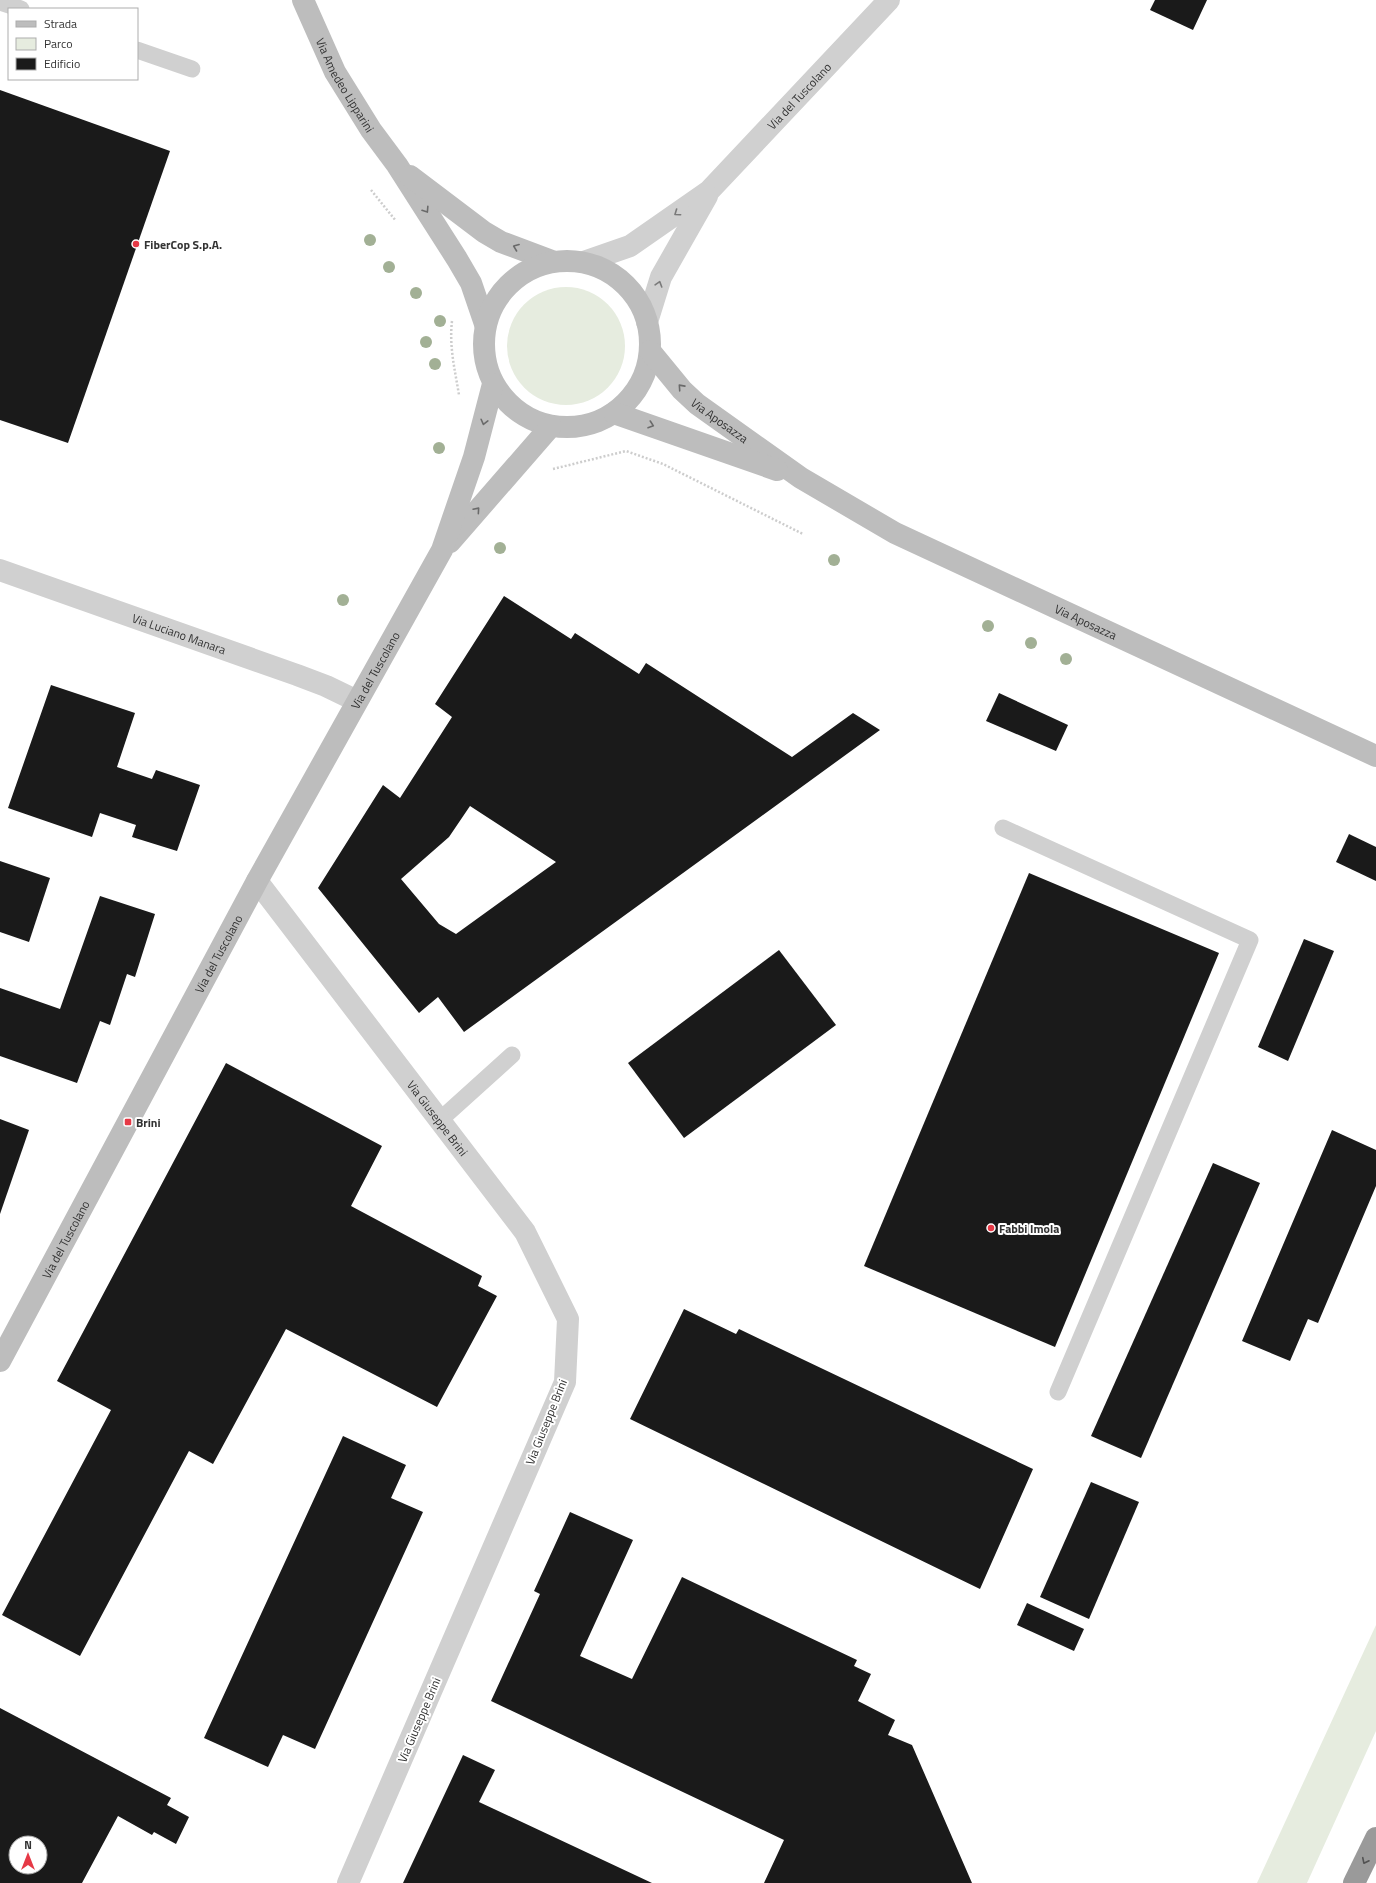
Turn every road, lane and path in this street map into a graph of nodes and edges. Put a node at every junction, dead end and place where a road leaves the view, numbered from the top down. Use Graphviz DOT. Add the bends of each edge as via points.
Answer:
graph roads {
  1 [pos="303,0"];
  2 [pos="889,0"];
  3 [pos="0,2"];
  4 [pos="17,8"];
  5 [pos="138,50"];
  6 [pos="192,69"];
  7 [pos="397,165"];
  8 [pos="372,190"];
  9 [pos="709,191"];
  10 [pos="399,226"];
  11 [pos="552,262"];
  12 [pos="584,262"];
  13 [pos="452,315"];
  14 [pos="648,322"];
  15 [pos="485,324"];
  16 [pos="650,351"];
  17 [pos="493,384"];
  18 [pos="459,398"];
  19 [pos="614,413"];
  20 [pos="551,426"];
  21 [pos="547,471"];
  22 [pos="801,478"];
  23 [pos="803,534"];
  24 [pos="442,550"];
  25 [pos="0,570"];
  26 [pos="357,701"];
  27 [pos="1376,756"];
  28 [pos="1003,828"];
  29 [pos="257,881"];
  30 [pos="512,1055"];
  31 [pos="440,1120"];
  32 [pos="7,1333"];
  33 [pos="0,1361"];
  34 [pos="1058,1392"];
  35 [pos="1376,1838"];
  36 [pos="348,1883"];
  37 [pos="1354,1883"];
  1 -- 7 [label="street, Via Amedeo Lipparini" via="335,72 371,130"];
  2 -- 9 [label="street, Via del Tuscolano"];
  3 -- 4 [label="lane"];
  5 -- 6 [label="lane"];
  11 -- 7 [label="street, Via Amedeo Lipparini, one-way" via="501,242 484,232"];
  7 -- 15 [label="street, Via Amedeo Lipparini, one-way" via="468,277"];
  8 -- 10 [label="path"];
  9 -- 12 [label="street, Via del Tuscolano, one-way" via="630,246"];
  14 -- 9 [label="street, Via del Tuscolano, one-way" via="661,277"];
  11 -- 12 [label="street"];
  11 -- 15 [label="street" via="522,273 510,282 499,294"];
  12 -- 14 [label="street" via="602,268 631,290"];
  13 -- 18 [label="path" via="450,337"];
  14 -- 16 [label="street"];
  15 -- 17 [label="street" via="484,353"];
  16 -- 19 [label="street" via="647,369 639,386"];
  22 -- 16 [label="street, Via Aposazza, one-way" via="698,404 682,390"];
  17 -- 20 [label="street" via="518,412 534,421"];
  17 -- 24 [label="street, one-way" via="474,457"];
  19 -- 20 [label="street" via="584,425"];
  19 -- 22 [label="street, Via Aposazza, one-way"];
  24 -- 20 [label="street, one-way"];
  21 -- 23 [label="path" via="626,451 663,464"];
  22 -- 27 [label="street, Via Aposazza" via="895,533"];
  24 -- 26 [label="street, Via del Tuscolano"];
  25 -- 26 [label="street, Via Luciano Manara" via="297,675"];
  26 -- 29 [label="street, Via del Tuscolano"];
  28 -- 34 [label="lane" via="1250,940"];
  29 -- 31 [label="street, Via Giuseppe Brini"];
  29 -- 32 [label="street, Via del Tuscolano"];
  30 -- 31 [label="lane"];
  31 -- 36 [label="street, Via Giuseppe Brini" via="525,1232 568,1319 565,1382"];
  32 -- 33 [label="street, Via del Tuscolano"];
  35 -- 37 [label="highway, one-way"];
}
